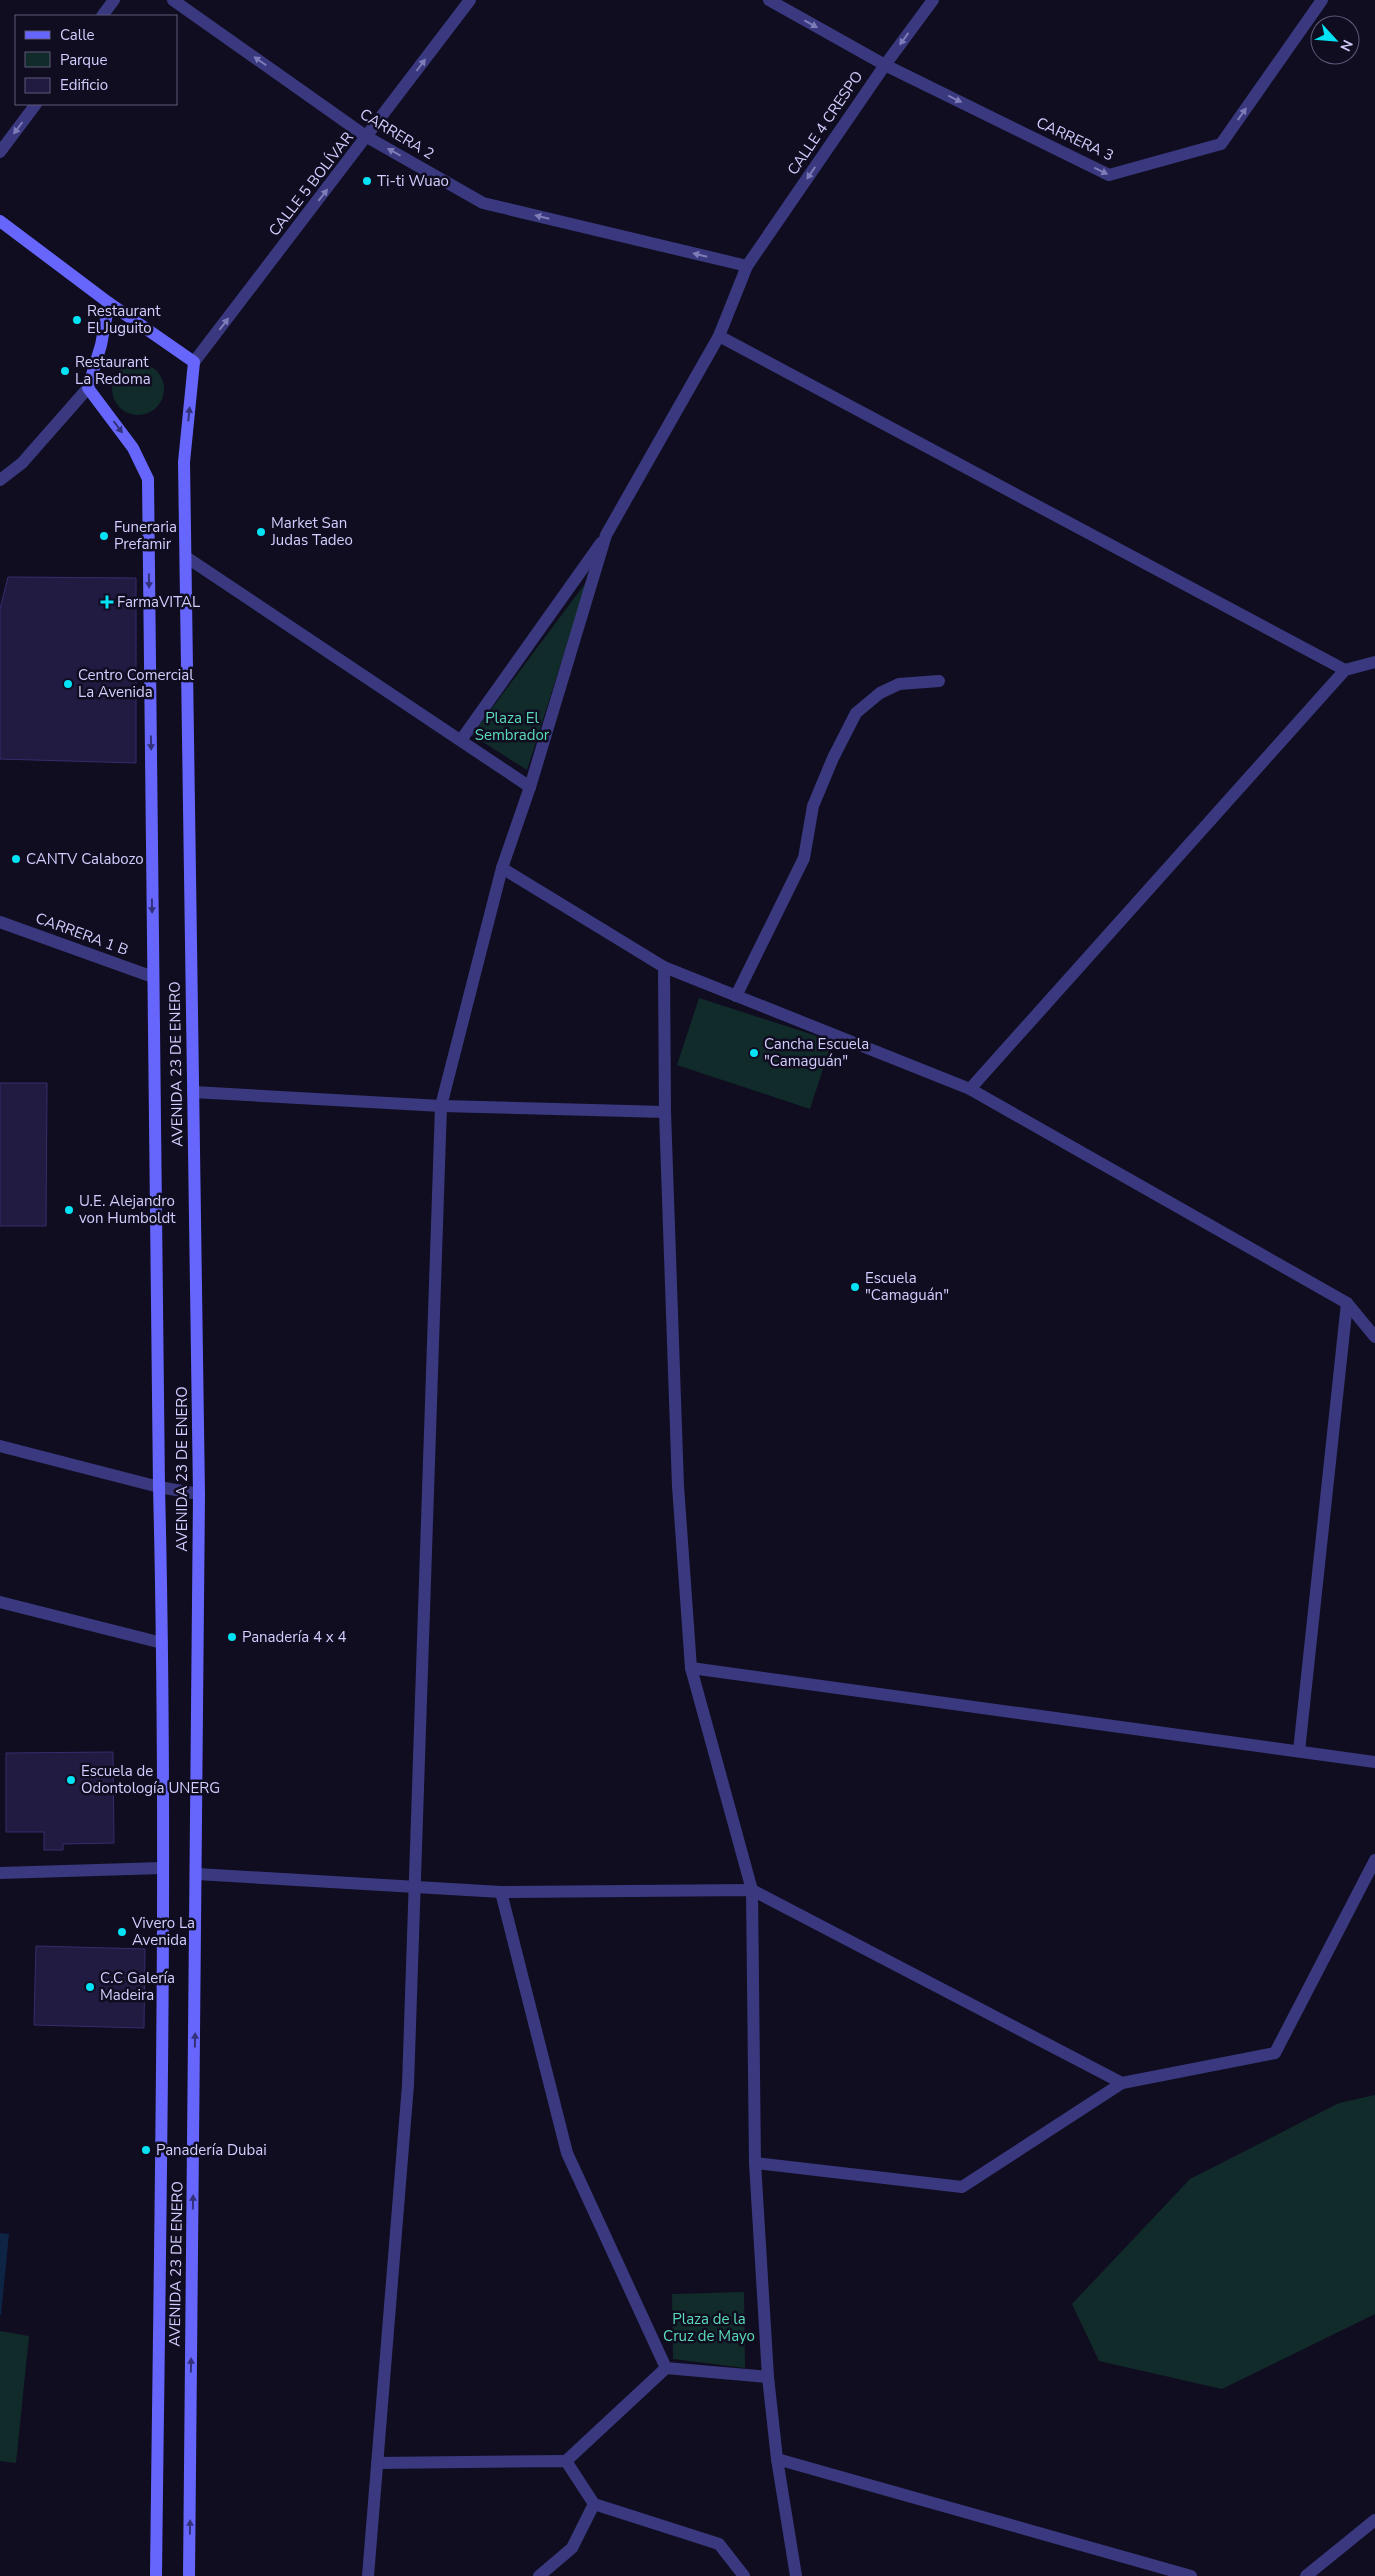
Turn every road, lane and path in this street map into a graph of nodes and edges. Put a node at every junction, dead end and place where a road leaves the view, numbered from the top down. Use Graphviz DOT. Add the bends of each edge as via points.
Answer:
graph roads {
  1 [pos="114,0"];
  2 [pos="173,0"];
  3 [pos="470,0"];
  4 [pos="769,0"];
  5 [pos="933,0"];
  6 [pos="1322,0"];
  7 [pos="103,15"];
  8 [pos="885,65"];
  9 [pos="35,105"];
  10 [pos="368,138"];
  11 [pos="0,152"];
  12 [pos="0,221"];
  13 [pos="747,266"];
  14 [pos="109,304"];
  15 [pos="718,336"];
  16 [pos="194,362"];
  17 [pos="88,388"];
  18 [pos="0,480"];
  19 [pos="606,535"];
  20 [pos="186,557"];
  21 [pos="1375,662"];
  22 [pos="1345,670"];
  23 [pos="939,681"];
  24 [pos="460,740"];
  25 [pos="530,787"];
  26 [pos="502,868"];
  27 [pos="0,922"];
  28 [pos="664,968"];
  29 [pos="153,977"];
  30 [pos="736,996"];
  31 [pos="970,1089"];
  32 [pos="192,1092"];
  33 [pos="441,1106"];
  34 [pos="665,1112"];
  35 [pos="1347,1302"];
  36 [pos="1375,1337"];
  37 [pos="0,1446"];
  38 [pos="159,1487"];
  39 [pos="199,1494"];
  40 [pos="0,1602"];
  41 [pos="162,1643"];
  42 [pos="691,1668"];
  43 [pos="1298,1751"];
  44 [pos="1375,1762"];
  45 [pos="1375,1860"];
  46 [pos="162,1868"];
  47 [pos="0,1873"];
  48 [pos="197,1874"];
  49 [pos="414,1887"];
  50 [pos="752,1890"];
  51 [pos="500,1892"];
  52 [pos="1122,2083"];
  53 [pos="755,2163"];
  54 [pos="666,2368"];
  55 [pos="768,2376"];
  56 [pos="777,2459"];
  57 [pos="566,2461"];
  58 [pos="377,2463"];
  59 [pos="594,2504"];
  60 [pos="1375,2520"];
  61 [pos="156,2576"];
  62 [pos="189,2576"];
  63 [pos="368,2576"];
  64 [pos="539,2576"];
  65 [pos="744,2576"];
  66 [pos="796,2576"];
  67 [pos="1192,2576"];
  68 [pos="1306,2576"];
  1 -- 7 [label="street"];
  10 -- 2 [label="street, CARRERA 2, one-way"];
  10 -- 3 [label="street, CALLE 5 BOLÍVAR, one-way"];
  4 -- 8 [label="street, CARRERA 3, one-way"];
  5 -- 8 [label="street, CALLE 4 CRESPO, one-way"];
  8 -- 6 [label="street, CARRERA 3, one-way" via="1109,175 1221,144"];
  8 -- 13 [label="street, CALLE 4 CRESPO, one-way"];
  9 -- 11 [label="street, one-way"];
  13 -- 10 [label="street, CARRERA 2, one-way" via="483,203"];
  16 -- 10 [label="street, CALLE 5 BOLÍVAR, one-way"];
  12 -- 14 [label="main road"];
  13 -- 15 [label="street, CALLE 4 CRESPO"];
  14 -- 16 [label="main road"];
  14 -- 17 [label="main road"];
  15 -- 19 [label="street, CALLE 4 CRESPO"];
  15 -- 22 [label="street"];
  20 -- 16 [label="main road, AVENIDA 23 DE ENERO, one-way" via="184,462"];
  17 -- 18 [label="street" via="22,464"];
  17 -- 29 [label="main road, AVENIDA 23 DE ENERO, one-way" via="133,448 148,479"];
  19 -- 24 [label="street"];
  19 -- 25 [label="street"];
  20 -- 24 [label="street"];
  20 -- 32 [label="main road, AVENIDA 23 DE ENERO"];
  21 -- 22 [label="street"];
  22 -- 31 [label="street"];
  23 -- 30 [label="street" via="898,684 880,693 856,713 813,806 804,858"];
  24 -- 25 [label="street"];
  25 -- 26 [label="street"];
  26 -- 28 [label="street"];
  26 -- 33 [label="street"];
  27 -- 29 [label="street, CARRERA 1 B"];
  28 -- 30 [label="street"];
  28 -- 34 [label="street"];
  29 -- 38 [label="main road, AVENIDA 23 DE ENERO"];
  30 -- 31 [label="street"];
  31 -- 35 [label="street"];
  32 -- 33 [label="street"];
  32 -- 39 [label="main road, AVENIDA 23 DE ENERO"];
  33 -- 34 [label="street"];
  33 -- 49 [label="street"];
  34 -- 42 [label="street" via="678,1486"];
  35 -- 36 [label="street"];
  35 -- 43 [label="street"];
  37 -- 38 [label="street"];
  38 -- 39 [label="street"];
  38 -- 41 [label="main road, AVENIDA 23 DE ENERO"];
  39 -- 48 [label="main road, AVENIDA 23 DE ENERO"];
  40 -- 41 [label="street"];
  41 -- 46 [label="main road, AVENIDA 23 DE ENERO"];
  42 -- 43 [label="street"];
  42 -- 50 [label="street"];
  43 -- 44 [label="street"];
  45 -- 52 [label="street" via="1275,2053"];
  46 -- 47 [label="street"];
  46 -- 61 [label="main road, AVENIDA 23 DE ENERO"];
  48 -- 49 [label="street"];
  62 -- 48 [label="main road, AVENIDA 23 DE ENERO, one-way"];
  49 -- 51 [label="street"];
  49 -- 58 [label="street" via="408,2085"];
  50 -- 51 [label="street"];
  50 -- 52 [label="street"];
  50 -- 53 [label="street"];
  51 -- 54 [label="street" via="567,2152"];
  52 -- 53 [label="street" via="962,2187"];
  53 -- 55 [label="street"];
  54 -- 55 [label="street"];
  54 -- 57 [label="street"];
  55 -- 56 [label="street"];
  56 -- 66 [label="street"];
  56 -- 67 [label="street"];
  57 -- 58 [label="street"];
  57 -- 59 [label="street"];
  58 -- 63 [label="street"];
  59 -- 64 [label="street" via="572,2548"];
  59 -- 65 [label="street" via="719,2544"];
  60 -- 68 [label="street"];
}
